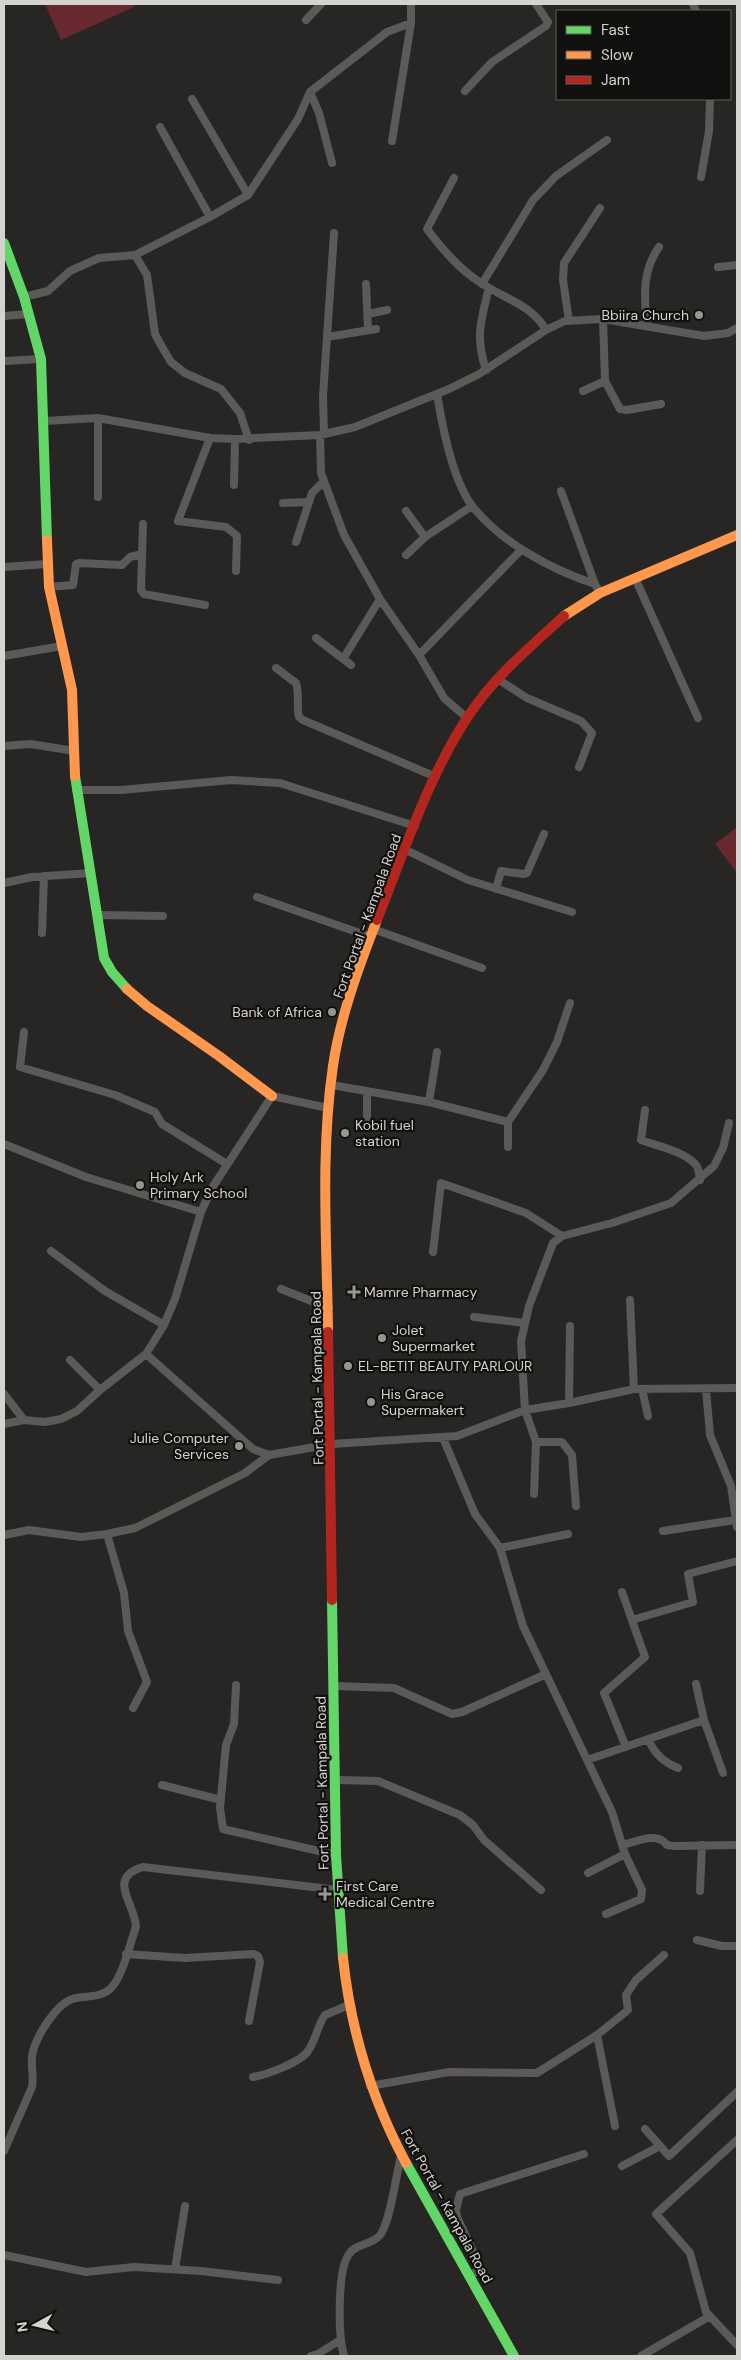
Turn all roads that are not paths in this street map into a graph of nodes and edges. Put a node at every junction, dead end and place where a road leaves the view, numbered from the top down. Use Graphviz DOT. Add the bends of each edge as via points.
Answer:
graph roads {
  1 [pos="321,4"];
  2 [pos="411,4"];
  3 [pos="536,4"];
  4 [pos="306,20"];
  5 [pos="411,23"];
  6 [pos="465,91"];
  7 [pos="310,92"];
  8 [pos="192,99"];
  9 [pos="710,100"];
  10 [pos="160,127"];
  11 [pos="607,140"];
  12 [pos="392,141"];
  13 [pos="332,162"];
  14 [pos="700,177"];
  15 [pos="454,178"];
  16 [pos="248,195"];
  17 [pos="600,208"];
  18 [pos="210,217"];
  19 [pos="334,233"];
  20 [pos="4,243"];
  21 [pos="659,247"];
  22 [pos="135,255"];
  23 [pos="737,265"];
  24 [pos="718,267"];
  25 [pos="366,284"];
  26 [pos="485,286"];
  27 [pos="24,297"];
  28 [pos="387,310"];
  29 [pos="29,314"];
  30 [pos="368,314"];
  31 [pos="4,316"];
  32 [pos="603,319"];
  33 [pos="569,321"];
  34 [pos="647,325"];
  35 [pos="737,328"];
  36 [pos="546,330"];
  37 [pos="327,337"];
  38 [pos="40,359"];
  39 [pos="4,361"];
  40 [pos="486,370"];
  41 [pos="605,381"];
  42 [pos="582,391"];
  43 [pos="437,394"];
  44 [pos="661,404"];
  45 [pos="98,418"];
  46 [pos="44,421"];
  47 [pos="322,434"];
  48 [pos="210,438"];
  49 [pos="235,440"];
  50 [pos="248,440"];
  51 [pos="324,482"];
  52 [pos="234,485"];
  53 [pos="561,491"];
  54 [pos="98,497"];
  55 [pos="309,502"];
  56 [pos="283,503"];
  57 [pos="472,506"];
  58 [pos="406,511"];
  59 [pos="142,524"];
  60 [pos="737,535"];
  61 [pos="425,537"];
  62 [pos="296,542"];
  63 [pos="521,550"];
  64 [pos="142,554"];
  65 [pos="406,554"];
  66 [pos="47,564"];
  67 [pos="4,567"];
  68 [pos="236,571"];
  69 [pos="635,578"];
  70 [pos="49,587"];
  71 [pos="597,589"];
  72 [pos="380,599"];
  73 [pos="205,604"];
  74 [pos="316,638"];
  75 [pos="62,646"];
  76 [pos="419,655"];
  77 [pos="4,656"];
  78 [pos="344,660"];
  79 [pos="351,665"];
  80 [pos="276,668"];
  81 [pos="499,680"];
  82 [pos="467,718"];
  83 [pos="698,718"];
  84 [pos="4,746"];
  85 [pos="75,751"];
  86 [pos="579,767"];
  87 [pos="436,776"];
  88 [pos="76,790"];
  89 [pos="415,826"];
  90 [pos="544,834"];
  91 [pos="406,850"];
  92 [pos="91,872"];
  93 [pos="44,876"];
  94 [pos="4,884"];
  95 [pos="496,890"];
  96 [pos="257,897"];
  97 [pos="572,912"];
  98 [pos="98,915"];
  99 [pos="163,916"];
  100 [pos="42,933"];
  101 [pos="372,933"];
  102 [pos="482,968"];
  103 [pos="570,1003"];
  104 [pos="24,1032"];
  105 [pos="437,1052"];
  106 [pos="332,1084"];
  107 [pos="368,1091"];
  108 [pos="272,1096"];
  109 [pos="428,1102"];
  110 [pos="328,1108"];
  111 [pos="645,1110"];
  112 [pos="367,1122"];
  113 [pos="508,1122"];
  114 [pos="729,1123"];
  115 [pos="4,1144"];
  116 [pos="508,1147"];
  117 [pos="227,1164"];
  118 [pos="700,1180"];
  119 [pos="201,1212"];
  120 [pos="562,1236"];
  121 [pos="51,1251"];
  122 [pos="433,1252"];
  123 [pos="281,1289"];
  124 [pos="630,1300"];
  125 [pos="329,1308"];
  126 [pos="474,1317"];
  127 [pos="524,1324"];
  128 [pos="164,1325"];
  129 [pos="570,1326"];
  130 [pos="146,1354"];
  131 [pos="70,1360"];
  132 [pos="737,1388"];
  133 [pos="634,1389"];
  134 [pos="642,1389"];
  135 [pos="706,1389"];
  136 [pos="100,1390"];
  137 [pos="4,1394"];
  138 [pos="569,1403"];
  139 [pos="525,1410"];
  140 [pos="648,1416"];
  141 [pos="24,1420"];
  142 [pos="4,1424"];
  143 [pos="443,1438"];
  144 [pos="536,1442"];
  145 [pos="332,1444"];
  146 [pos="269,1455"];
  147 [pos="534,1494"];
  148 [pos="576,1506"];
  149 [pos="736,1524"];
  150 [pos="663,1530"];
  151 [pos="107,1534"];
  152 [pos="568,1534"];
  153 [pos="4,1535"];
  154 [pos="500,1548"];
  155 [pos="737,1561"];
  156 [pos="622,1592"];
  157 [pos="632,1620"];
  158 [pos="546,1674"];
  159 [pos="696,1684"];
  160 [pos="236,1685"];
  161 [pos="334,1686"];
  162 [pos="133,1708"];
  163 [pos="704,1720"];
  164 [pos="648,1739"];
  165 [pos="626,1747"];
  166 [pos="587,1760"];
  167 [pos="678,1768"];
  168 [pos="723,1773"];
  169 [pos="336,1780"];
  170 [pos="162,1785"];
  171 [pos="221,1800"];
  172 [pos="702,1845"];
  173 [pos="737,1845"];
  174 [pos="622,1846"];
  175 [pos="625,1854"];
  176 [pos="336,1855"];
  177 [pos="588,1872"];
  178 [pos="338,1890"];
  179 [pos="541,1890"];
  180 [pos="700,1891"];
  181 [pos="606,1914"];
  182 [pos="696,1940"];
  183 [pos="737,1946"];
  184 [pos="126,1954"];
  185 [pos="664,1955"];
  186 [pos="349,2005"];
  187 [pos="249,2021"];
  188 [pos="597,2034"];
  189 [pos="253,2077"];
  190 [pos="370,2086"];
  191 [pos="737,2092"];
  192 [pos="615,2126"];
  193 [pos="645,2129"];
  194 [pos="737,2140"];
  195 [pos="660,2146"];
  196 [pos="4,2152"];
  197 [pos="584,2154"];
  198 [pos="401,2156"];
  199 [pos="622,2166"];
  200 [pos="185,2206"];
  201 [pos="4,2255"];
  202 [pos="175,2269"];
  203 [pos="471,2276"];
  204 [pos="278,2280"];
  205 [pos="710,2316"];
  206 [pos="340,2340"];
  207 [pos="737,2345"];
  208 [pos="311,2356"];
  209 [pos="344,2356"];
  210 [pos="514,2356"];
  211 [pos="641,2356"];
  1 -- 4 [label="street"];
  2 -- 5 [label="street"];
  3 -- 6 [label="street" via="548,22 546,26 492,62"];
  5 -- 7 [label="street" via="387,32"];
  5 -- 12 [label="street"];
  7 -- 13 [label="street"];
  7 -- 16 [label="street" via="298,119"];
  8 -- 16 [label="street"];
  9 -- 14 [label="street" via="709,131"];
  10 -- 18 [label="street"];
  11 -- 26 [label="street" via="556,176 533,200"];
  15 -- 26 [label="street" via="427,229 451,260"];
  16 -- 18 [label="street"];
  17 -- 33 [label="street" via="564,263"];
  18 -- 22 [label="street"];
  19 -- 37 [label="street"];
  20 -- 27 [label="main road"];
  21 -- 34 [label="street" via="651,258 646,278"];
  22 -- 27 [label="street" via="99,258 70,271 48,290"];
  22 -- 50 [label="street" via="147,275 155,334 162,348 171,362 185,373 221,389 240,413"];
  23 -- 24 [label="street"];
  25 -- 30 [label="street"];
  26 -- 36 [label="street" via="520,304 539,318"];
  26 -- 40 [label="street" via="479,334"];
  27 -- 29 [label="main road"];
  28 -- 30 [label="street"];
  29 -- 31 [label="street"];
  29 -- 38 [label="main road"];
  30 -- 37 [label="street" via="372,329"];
  32 -- 33 [label="street"];
  32 -- 34 [label="street"];
  32 -- 41 [label="street"];
  33 -- 36 [label="street"];
  34 -- 35 [label="street" via="704,336 728,333"];
  36 -- 40 [label="street"];
  37 -- 47 [label="street"];
  38 -- 39 [label="street"];
  38 -- 46 [label="main road"];
  40 -- 43 [label="street"];
  41 -- 42 [label="street"];
  41 -- 44 [label="street" via="620,410"];
  43 -- 47 [label="street" via="354,427"];
  43 -- 57 [label="street" via="446,441"];
  45 -- 46 [label="street"];
  45 -- 48 [label="street"];
  45 -- 54 [label="street"];
  46 -- 66 [label="main road"];
  47 -- 50 [label="street"];
  47 -- 51 [label="street" via="321,473"];
  48 -- 49 [label="street"];
  48 -- 68 [label="street" via="178,521 226,527 237,536"];
  49 -- 50 [label="street"];
  49 -- 52 [label="street"];
  51 -- 55 [label="street" via="312,493"];
  51 -- 72 [label="street" via="344,535"];
  53 -- 71 [label="street"];
  55 -- 56 [label="street"];
  55 -- 62 [label="street"];
  57 -- 61 [label="street"];
  57 -- 63 [label="street"];
  58 -- 61 [label="street"];
  59 -- 64 [label="street"];
  60 -- 69 [label="main road, Fort Portal - Kampala Road"];
  61 -- 65 [label="street"];
  63 -- 71 [label="street"];
  63 -- 76 [label="street"];
  64 -- 70 [label="street" via="130,557 122,564 76,564 73,585"];
  64 -- 73 [label="street" via="141,590 144,594"];
  66 -- 67 [label="street"];
  66 -- 70 [label="main road"];
  69 -- 71 [label="main road, Fort Portal - Kampala Road"];
  69 -- 83 [label="street"];
  70 -- 75 [label="main road"];
  71 -- 81 [label="main road, Fort Portal - Kampala Road" via="542,635 504,671"];
  72 -- 76 [label="street"];
  72 -- 78 [label="street"];
  74 -- 78 [label="street"];
  75 -- 77 [label="street"];
  75 -- 85 [label="main road" via="72,690"];
  76 -- 82 [label="street" via="444,698"];
  78 -- 79 [label="street"];
  80 -- 87 [label="street" via="296,683 300,700 297,711 303,720"];
  81 -- 82 [label="main road, Fort Portal - Kampala Road"];
  81 -- 86 [label="street" via="588,727 592,733"];
  82 -- 87 [label="main road, Fort Portal - Kampala Road"];
  84 -- 85 [label="street" via="30,744"];
  85 -- 88 [label="main road"];
  87 -- 89 [label="main road, Fort Portal - Kampala Road"];
  88 -- 89 [label="street" via="121,790 232,780 280,783"];
  88 -- 92 [label="main road"];
  89 -- 91 [label="main road, Fort Portal - Kampala Road"];
  90 -- 95 [label="street" via="527,873 501,871"];
  91 -- 95 [label="street"];
  91 -- 101 [label="main road, Fort Portal - Kampala Road"];
  92 -- 93 [label="street"];
  92 -- 98 [label="main road"];
  93 -- 94 [label="street"];
  93 -- 100 [label="street"];
  95 -- 97 [label="street"];
  96 -- 101 [label="street"];
  98 -- 99 [label="street"];
  98 -- 108 [label="main road" via="100,944 115,978 152,1011 203,1044"];
  101 -- 102 [label="street"];
  101 -- 106 [label="main road, Fort Portal - Kampala Road" via="344,1017 333,1064"];
  103 -- 113 [label="street" via="554,1049"];
  104 -- 117 [label="street" via="20,1067 115,1094 155,1112 162,1124"];
  105 -- 109 [label="street"];
  106 -- 107 [label="street"];
  106 -- 110 [label="main road, Fort Portal - Kampala Road"];
  107 -- 109 [label="street"];
  107 -- 112 [label="street"];
  108 -- 110 [label="street"];
  108 -- 117 [label="street"];
  109 -- 113 [label="street"];
  110 -- 125 [label="main road, Fort Portal - Kampala Road"];
  111 -- 118 [label="street" via="641,1140 693,1162"];
  113 -- 116 [label="street"];
  114 -- 118 [label="street" via="723,1148 714,1166"];
  115 -- 119 [label="street" via="86,1177"];
  117 -- 119 [label="street"];
  118 -- 120 [label="street" via="671,1203 657,1209"];
  119 -- 128 [label="street" via="186,1268"];
  120 -- 122 [label="street" via="526,1213 441,1183"];
  120 -- 127 [label="street" via="552,1243"];
  121 -- 128 [label="street" via="105,1291"];
  123 -- 125 [label="street"];
  124 -- 133 [label="street"];
  125 -- 145 [label="main road, Fort Portal - Kampala Road"];
  126 -- 127 [label="street"];
  127 -- 139 [label="street" via="521,1341"];
  128 -- 130 [label="street"];
  129 -- 138 [label="street"];
  130 -- 136 [label="street"];
  130 -- 146 [label="street" via="253,1449"];
  131 -- 136 [label="street"];
  132 -- 135 [label="street"];
  133 -- 134 [label="street"];
  133 -- 138 [label="street"];
  134 -- 135 [label="street"];
  134 -- 140 [label="street"];
  135 -- 149 [label="street" via="710,1434 731,1486"];
  136 -- 141 [label="street" via="77,1411 61,1419 45,1422"];
  137 -- 141 [label="street"];
  138 -- 139 [label="street"];
  139 -- 143 [label="street" via="457,1436"];
  139 -- 144 [label="street"];
  141 -- 142 [label="street"];
  143 -- 145 [label="street"];
  143 -- 154 [label="street" via="475,1514"];
  144 -- 147 [label="street"];
  144 -- 148 [label="street" via="562,1442 572,1455"];
  145 -- 146 [label="street"];
  145 -- 161 [label="main road, Fort Portal - Kampala Road"];
  146 -- 151 [label="street" via="246,1474 135,1528"];
  149 -- 150 [label="street"];
  151 -- 153 [label="street" via="81,1537 29,1530"];
  151 -- 162 [label="street" via="124,1593 128,1631 147,1682"];
  152 -- 154 [label="street"];
  154 -- 158 [label="street" via="523,1626"];
  155 -- 157 [label="street" via="688,1574 693,1602"];
  156 -- 157 [label="street"];
  157 -- 165 [label="street" via="645,1657 604,1692"];
  158 -- 161 [label="street" via="452,1714 394,1688"];
  158 -- 166 [label="street"];
  159 -- 163 [label="street"];
  160 -- 171 [label="street" via="234,1724 226,1745"];
  161 -- 169 [label="main road, Fort Portal - Kampala Road"];
  163 -- 164 [label="street"];
  163 -- 168 [label="street"];
  164 -- 165 [label="street"];
  164 -- 167 [label="street" via="657,1755"];
  165 -- 166 [label="street"];
  166 -- 174 [label="street" via="612,1812"];
  169 -- 176 [label="main road, Fort Portal - Kampala Road"];
  169 -- 179 [label="street" via="378,1781 460,1815"];
  170 -- 171 [label="street"];
  171 -- 176 [label="street" via="224,1829"];
  172 -- 173 [label="street"];
  172 -- 174 [label="street" via="667,1845 655,1837"];
  172 -- 180 [label="street"];
  174 -- 175 [label="street"];
  175 -- 177 [label="street"];
  175 -- 181 [label="street" via="642,1890 641,1899"];
  176 -- 178 [label="main road, Fort Portal - Kampala Road"];
  178 -- 184 [label="street" via="136,1869 123,1882 123,1890 136,1918"];
  178 -- 186 [label="main road, Fort Portal - Kampala Road"];
  182 -- 183 [label="street"];
  184 -- 187 [label="street" via="186,1958 258,1956 260,1962"];
  184 -- 196 [label="street" via="111,1989 103,1994 73,1998 57,2008 35,2046 32,2088"];
  185 -- 188 [label="street" via="636,1980 626,1995 628,2010"];
  186 -- 189 [label="street" via="325,2015 304,2056 265,2075"];
  186 -- 190 [label="main road, Fort Portal - Kampala Road"];
  188 -- 190 [label="street" via="537,2073 449,2072"];
  188 -- 192 [label="street"];
  190 -- 198 [label="main road, Fort Portal - Kampala Road"];
  191 -- 195 [label="street" via="669,2156"];
  193 -- 195 [label="street"];
  194 -- 205 [label="street" via="656,2214 690,2253 706,2312"];
  195 -- 199 [label="street"];
  197 -- 203 [label="street" via="460,2194 457,2217 479,2264"];
  198 -- 203 [label="main road, Fort Portal - Kampala Road"];
  198 -- 206 [label="street" via="380,2234 373,2241 354,2249 344,2265 338,2324"];
  200 -- 202 [label="street"];
  201 -- 202 [label="street" via="86,2272 134,2267"];
  202 -- 204 [label="street"];
  203 -- 210 [label="main road, Fort Portal - Kampala Road"];
  205 -- 207 [label="street"];
  205 -- 211 [label="street"];
  206 -- 208 [label="street"];
  206 -- 209 [label="street"];
}
